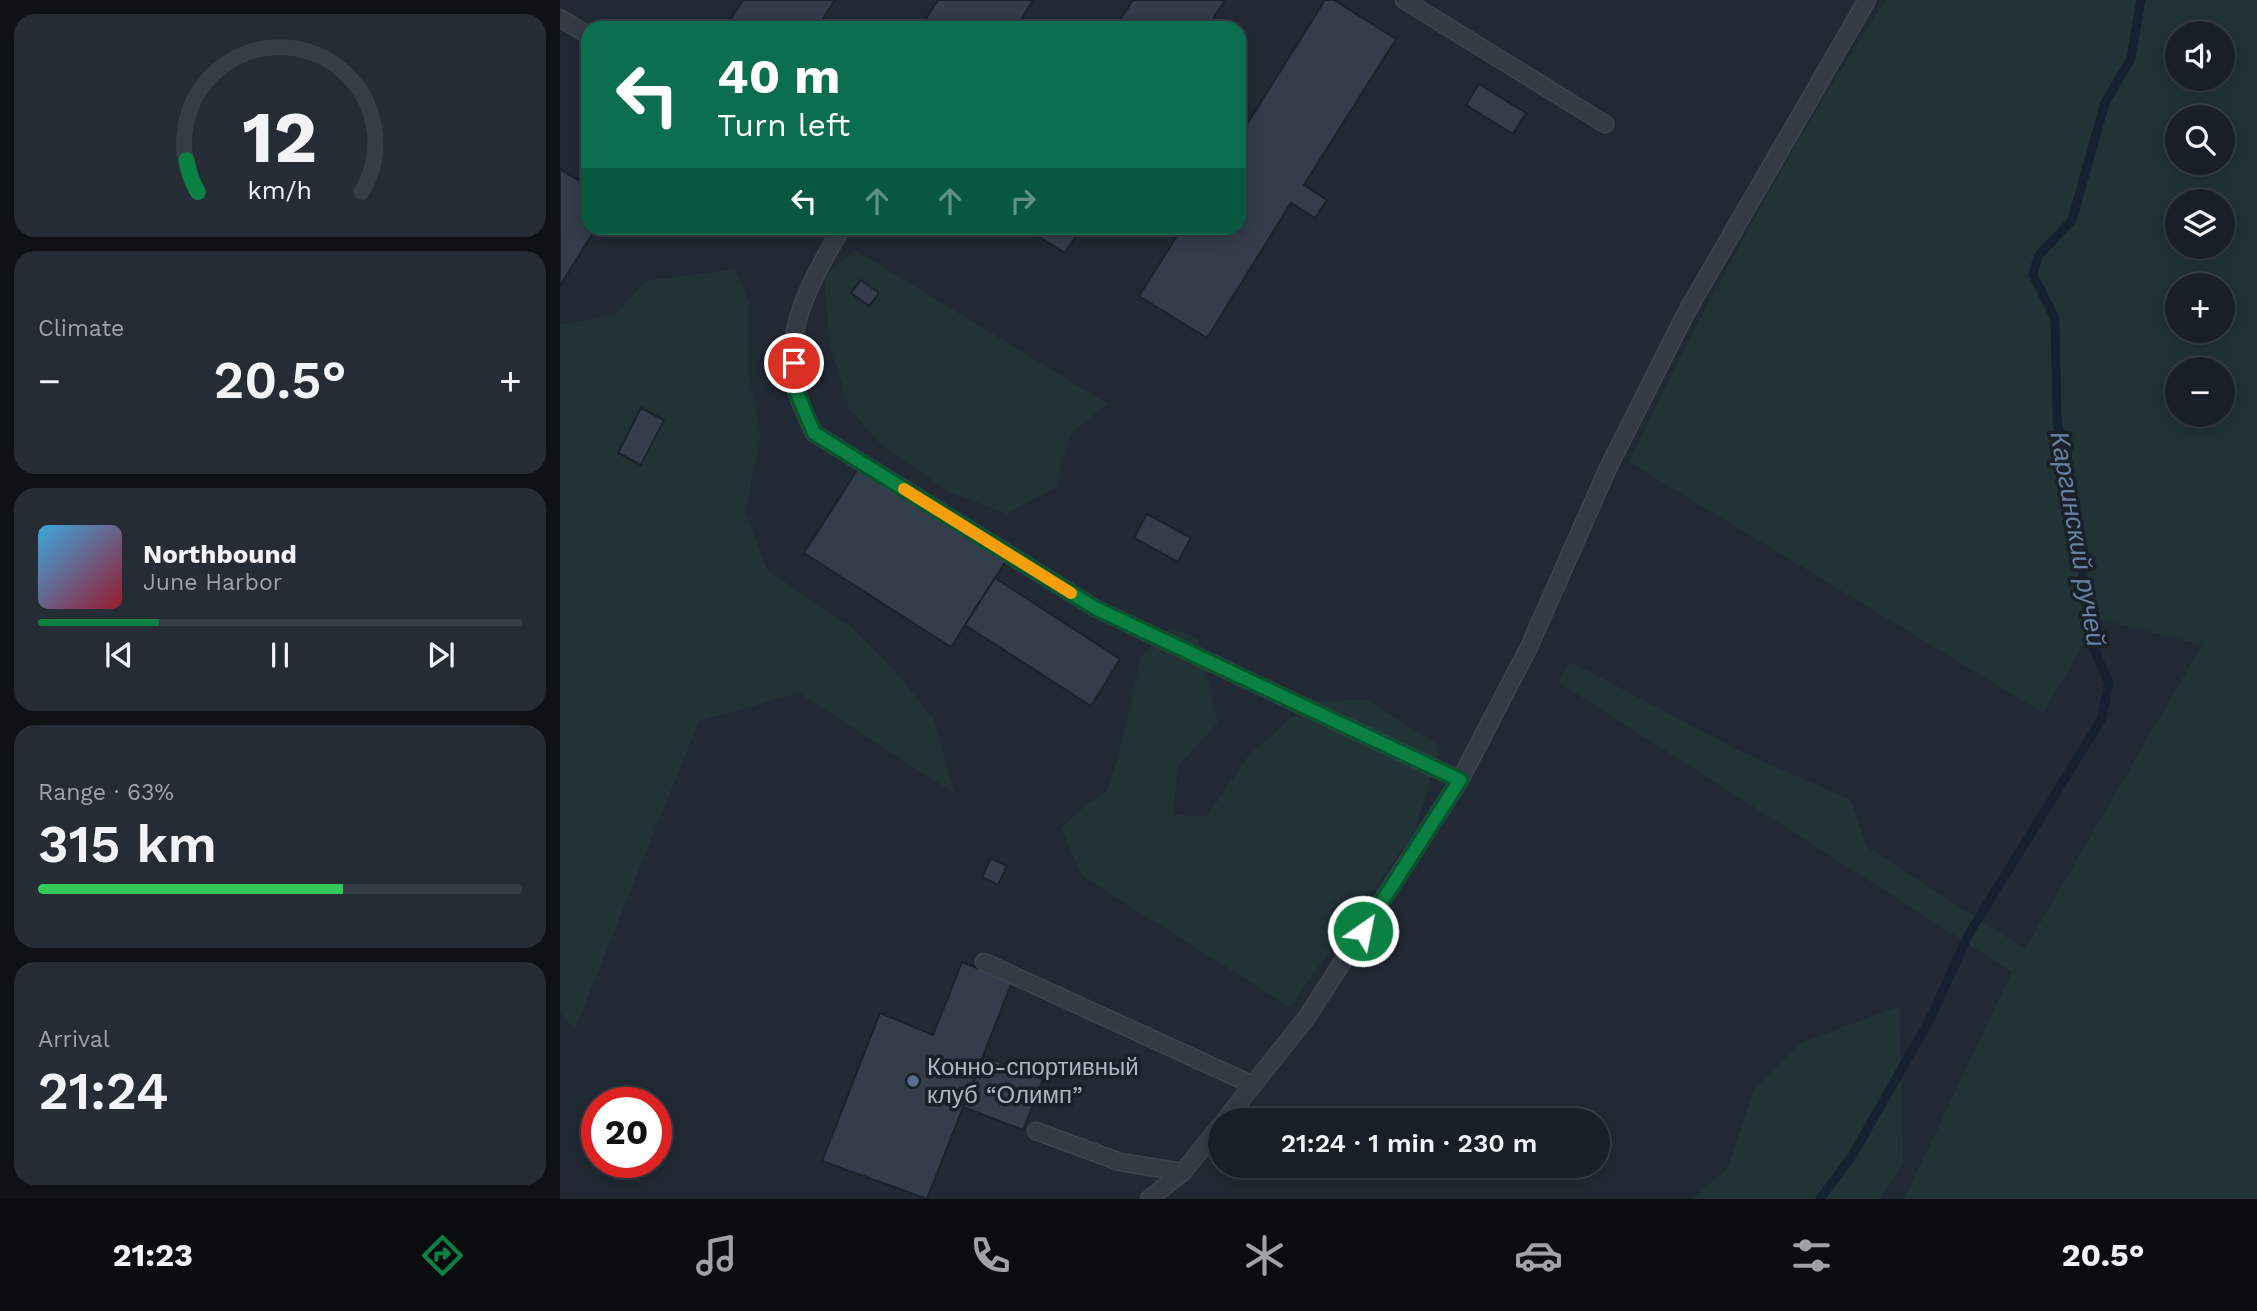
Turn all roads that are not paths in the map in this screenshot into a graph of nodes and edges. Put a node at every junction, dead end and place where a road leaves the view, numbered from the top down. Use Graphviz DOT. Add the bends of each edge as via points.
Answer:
graph roads {
  1 [pos="1404,0"];
  2 [pos="1867,0"];
  3 [pos="560,18"];
  4 [pos="581,31"];
  5 [pos="1605,124"];
  6 [pos="838,235"];
  7 [pos="1460,780"];
  8 [pos="984,962"];
  9 [pos="1253,1085"];
  10 [pos="1235,1108"];
  11 [pos="1036,1131"];
  12 [pos="1208,1141"];
  13 [pos="1183,1172"];
  14 [pos="1149,1199"];
  1 -- 5 [label="lane"];
  2 -- 7 [label="lane" via="1686,313 1609,466 1530,647"];
  3 -- 4 [label="lane"];
  6 -- 7 [label="lane" via="808,290 793,341 794,386 814,433 1095,608"];
  7 -- 9 [label="lane" via="1307,1017"];
  8 -- 9 [label="lane"];
  9 -- 10 [label="lane"];
  11 -- 13 [label="lane" via="1121,1162"];
  12 -- 13 [label="lane"];
  13 -- 14 [label="lane"];
}
